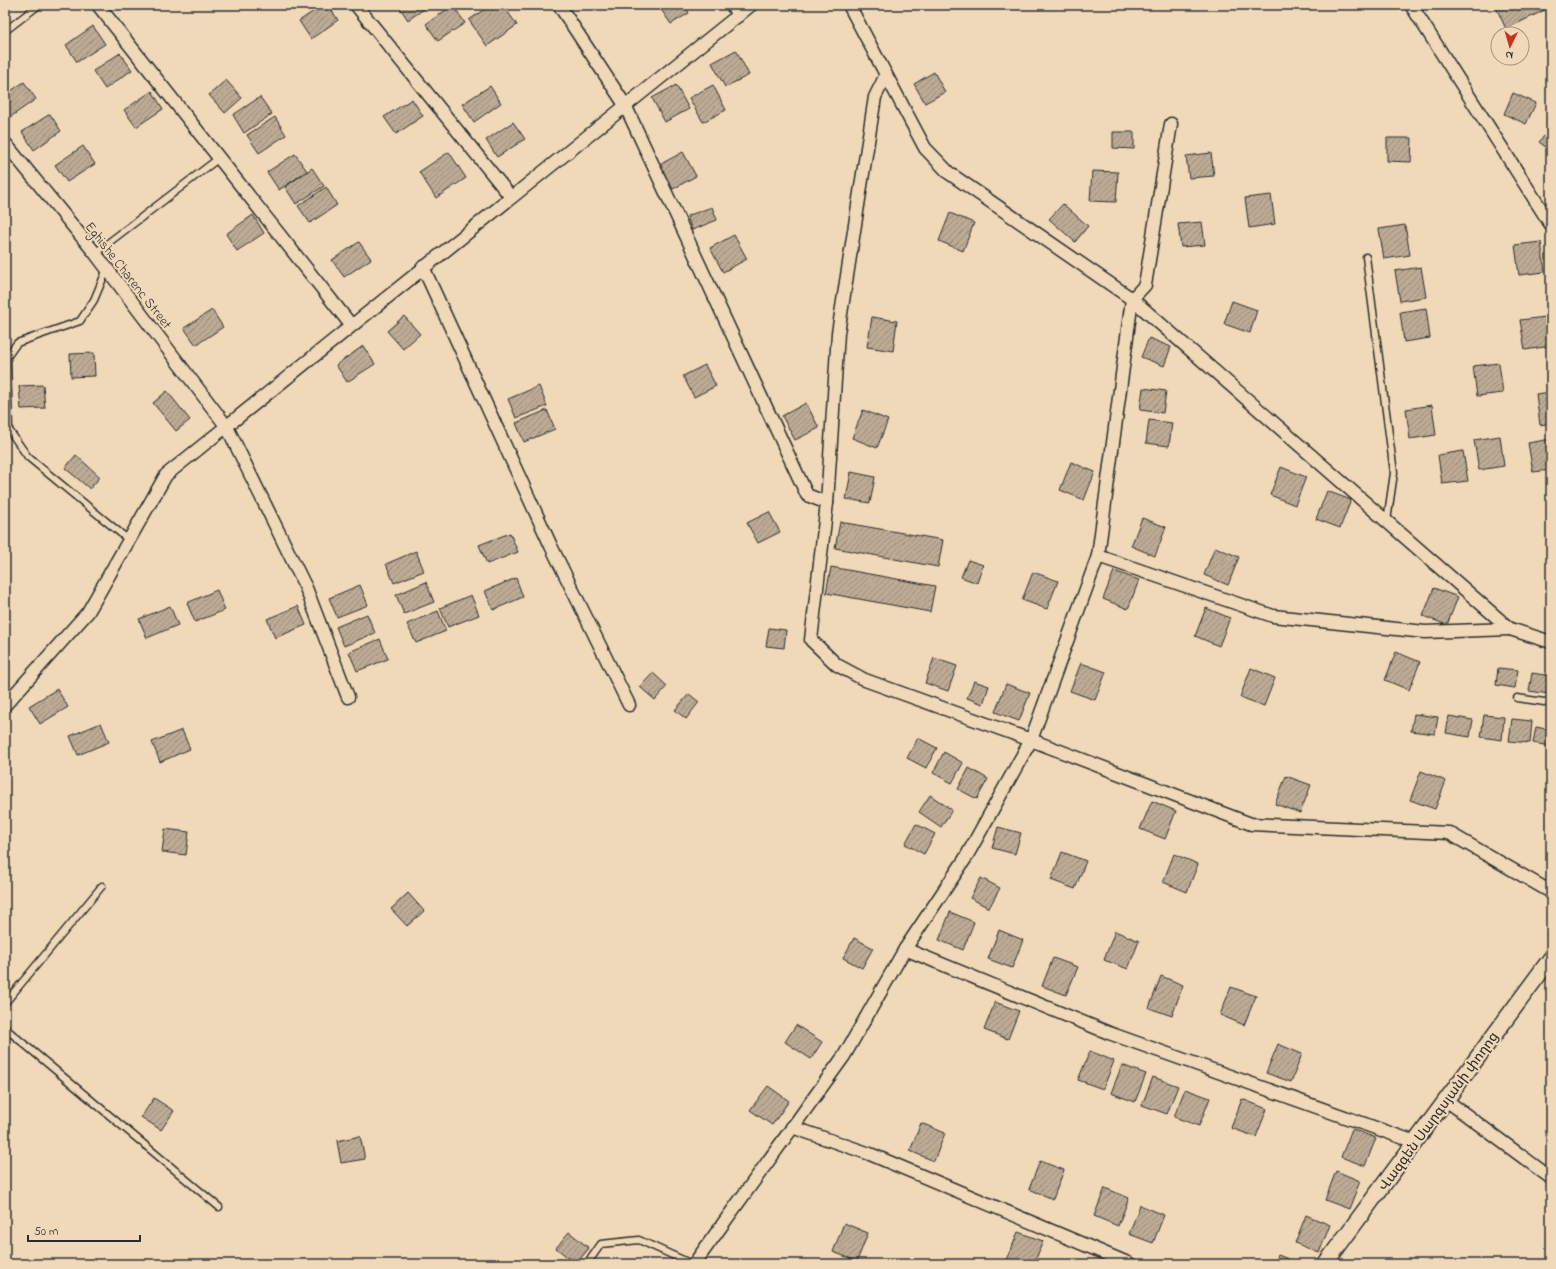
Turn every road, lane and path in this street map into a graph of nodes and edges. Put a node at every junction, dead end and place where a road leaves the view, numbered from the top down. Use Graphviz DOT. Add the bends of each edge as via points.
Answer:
graph roads {
  1 [pos="39,5"];
  2 [pos="98,5"];
  3 [pos="356,5"];
  4 [pos="559,5"];
  5 [pos="732,5"];
  6 [pos="751,5"];
  7 [pos="849,5"];
  8 [pos="1411,5"];
  9 [pos="738,16"];
  10 [pos="5,31"];
  11 [pos="886,75"];
  12 [pos="625,105"];
  13 [pos="1171,124"];
  14 [pos="5,143"];
  15 [pos="219,158"];
  16 [pos="511,197"];
  17 [pos="1551,225"];
  18 [pos="95,253"];
  19 [pos="1366,257"];
  20 [pos="423,267"];
  21 [pos="107,270"];
  22 [pos="1132,299"];
  23 [pos="351,325"];
  24 [pos="227,427"];
  25 [pos="827,503"];
  26 [pos="1387,522"];
  27 [pos="130,541"];
  28 [pos="1098,556"];
  29 [pos="1510,629"];
  30 [pos="1551,642"];
  31 [pos="348,697"];
  32 [pos="1517,698"];
  33 [pos="1551,703"];
  34 [pos="6,704"];
  35 [pos="629,705"];
  36 [pos="1031,740"];
  37 [pos="102,886"];
  38 [pos="1551,892"];
  39 [pos="905,948"];
  40 [pos="1551,958"];
  41 [pos="5,1003"];
  42 [pos="5,1028"];
  43 [pos="1446,1100"];
  44 [pos="792,1127"];
  45 [pos="1415,1142"];
  46 [pos="1551,1178"];
  47 [pos="219,1207"];
  48 [pos="587,1264"];
  49 [pos="693,1264"];
  50 [pos="1130,1264"];
  51 [pos="1325,1264"];
  1 -- 10 [label="lane"];
  2 -- 15 [label="street"];
  3 -- 16 [label="street"];
  4 -- 12 [label="street"];
  5 -- 9 [label="street"];
  6 -- 9 [label="street"];
  7 -- 11 [label="street"];
  8 -- 17 [label="street"];
  9 -- 12 [label="street"];
  11 -- 22 [label="street" via="925,148 949,173"];
  11 -- 25 [label="street" via="875,97 838,333"];
  12 -- 16 [label="street"];
  12 -- 25 [label="street" via="807,495"];
  13 -- 22 [label="street" via="1145,285"];
  14 -- 18 [label="street, Eghishe Charenc Street"];
  15 -- 18 [label="lane"];
  15 -- 23 [label="street"];
  16 -- 20 [label="street"];
  18 -- 21 [label="street, Eghishe Charenc Street"];
  19 -- 26 [label="lane" via="1394,473"];
  20 -- 23 [label="street"];
  20 -- 35 [label="street" via="551,546"];
  21 -- 24 [label="street, Eghishe Charenc Street"];
  21 -- 27 [label="lane" via="94,300 80,321 17,343 7,357 9,430 28,457"];
  22 -- 26 [label="street"];
  22 -- 28 [label="street"];
  23 -- 24 [label="street"];
  24 -- 27 [label="street" via="166,475"];
  24 -- 31 [label="street, Eghishe Charenc Street" via="306,588"];
  25 -- 36 [label="street" via="811,640 838,665 865,680"];
  26 -- 29 [label="street"];
  27 -- 34 [label="street" via="88,612"];
  28 -- 29 [label="street" via="1273,616 1424,632"];
  28 -- 36 [label="street"];
  29 -- 30 [label="street"];
  32 -- 33 [label="lane"];
  36 -- 38 [label="street" via="1251,824 1449,833"];
  36 -- 39 [label="street" via="965,858"];
  37 -- 41 [label="lane"];
  39 -- 44 [label="street" via="844,1056"];
  39 -- 45 [label="street" via="1109,1033"];
  40 -- 43 [label="street, Վազգեն Սարգսյանի փողոց"];
  42 -- 47 [label="lane"];
  43 -- 45 [label="street, Վազգեն Սարգսյանի փողոց"];
  43 -- 46 [label="street"];
  44 -- 49 [label="street"];
  44 -- 50 [label="street" via="870,1154"];
  45 -- 51 [label="street, Վազգեն Սարգսյանի փողոց"];
  48 -- 49 [label="lane" via="601,1244 639,1240"];
}
